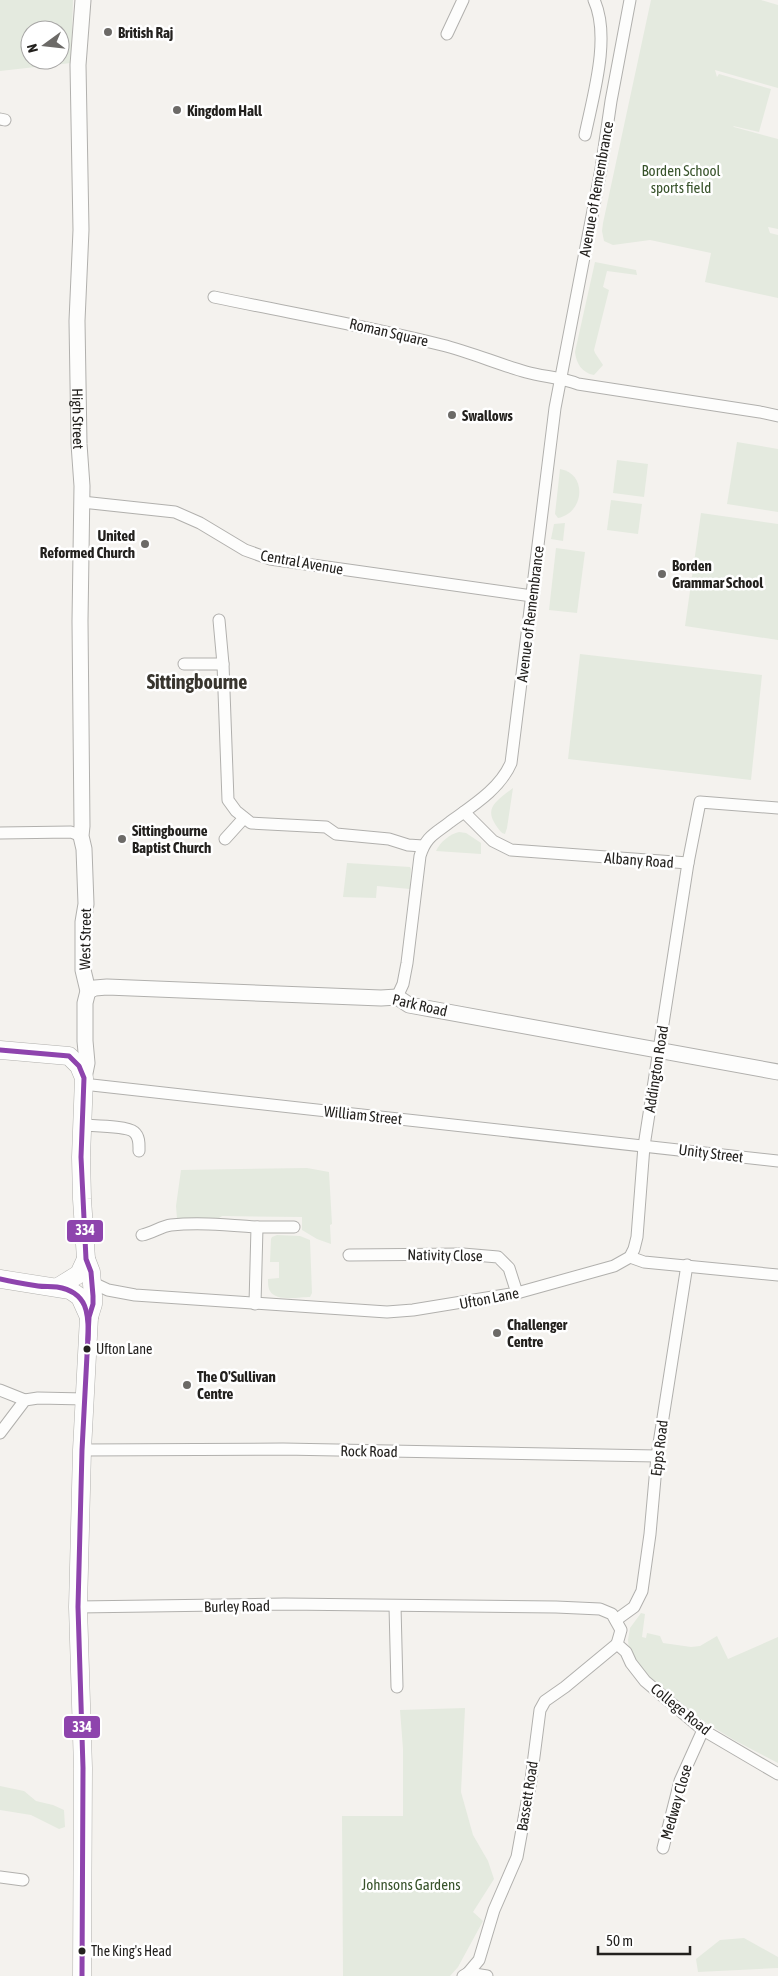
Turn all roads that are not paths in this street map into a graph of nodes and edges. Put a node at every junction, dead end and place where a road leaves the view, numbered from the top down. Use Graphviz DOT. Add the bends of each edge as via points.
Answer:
graph roads {
  1 [pos="83,0"];
  2 [pos="463,0"];
  3 [pos="594,0"];
  4 [pos="630,0"];
  5 [pos="447,34"];
  6 [pos="585,135"];
  7 [pos="214,297"];
  8 [pos="561,378"];
  9 [pos="778,416"];
  10 [pos="82,502"];
  11 [pos="532,596"];
  12 [pos="219,620"];
  13 [pos="184,664"];
  14 [pos="223,664"];
  15 [pos="778,808"];
  16 [pos="464,812"];
  17 [pos="244,818"];
  18 [pos="0,833"];
  19 [pos="81,836"];
  20 [pos="225,839"];
  21 [pos="423,846"];
  22 [pos="688,863"];
  23 [pos="88,991"];
  24 [pos="396,997"];
  25 [pos="85,1041"];
  26 [pos="0,1050"];
  27 [pos="660,1051"];
  28 [pos="68,1056"];
  29 [pos="778,1072"];
  30 [pos="83,1081"];
  31 [pos="82,1125"];
  32 [pos="644,1146"];
  33 [pos="139,1151"];
  34 [pos="778,1161"];
  35 [pos="257,1227"];
  36 [pos="294,1227"];
  37 [pos="142,1235"];
  38 [pos="349,1255"];
  39 [pos="630,1257"];
  40 [pos="86,1259"];
  41 [pos="687,1265"];
  42 [pos="778,1275"];
  43 [pos="0,1279"];
  44 [pos="93,1283"];
  45 [pos="58,1287"];
  46 [pos="517,1293"];
  47 [pos="255,1304"];
  48 [pos="89,1317"];
  49 [pos="0,1390"];
  50 [pos="85,1399"];
  51 [pos="25,1400"];
  52 [pos="0,1433"];
  53 [pos="82,1450"];
  54 [pos="657,1456"];
  55 [pos="395,1606"];
  56 [pos="78,1607"];
  57 [pos="616,1620"];
  58 [pos="617,1644"];
  59 [pos="397,1687"];
  60 [pos="703,1730"];
  61 [pos="778,1774"];
  62 [pos="663,1848"];
  63 [pos="0,1877"];
  64 [pos="23,1880"];
  65 [pos="465,1974"];
  66 [pos="82,1976"];
  67 [pos="487,1976"];
  1 -- 10 [label="street, High Street" via="78,64 81,230 77,321"];
  2 -- 5 [label="street"];
  3 -- 6 [label="street" via="599,10 602,47"];
  4 -- 8 [label="street, Avenue of Remembrance"];
  7 -- 8 [label="street, Roman Square" via="445,345 527,372"];
  8 -- 9 [label="street" via="578,384"];
  8 -- 11 [label="street, Avenue of Remembrance"];
  10 -- 11 [label="street, Central Avenue" via="175,512 245,550 270,559"];
  10 -- 19 [label="street, High Street"];
  11 -- 16 [label="street, Avenue of Remembrance" via="511,763 501,781"];
  12 -- 14 [label="street"];
  13 -- 14 [label="street"];
  14 -- 17 [label="street" via="228,800"];
  15 -- 22 [label="street, Albany Road" via="700,802"];
  16 -- 21 [label="street, Avenue of Remembrance" via="430,836"];
  16 -- 22 [label="street, Albany Road" via="493,841 511,850"];
  17 -- 20 [label="street"];
  17 -- 21 [label="street" via="257,824 326,827 336,834"];
  18 -- 19 [label="street" via="71,832"];
  19 -- 23 [label="street, West Street" via="85,895 83,970"];
  21 -- 24 [label="street" via="407,963 403,984"];
  22 -- 27 [label="street, Addington Road"];
  23 -- 24 [label="street, Park Road" via="100,987"];
  23 -- 25 [label="street, West Street"];
  24 -- 27 [label="street, Park Road" via="409,1005"];
  25 -- 28 [label="street"];
  25 -- 30 [label="street, West Street" via="87,1063"];
  26 -- 28 [label="main road"];
  27 -- 29 [label="street, Park Road"];
  27 -- 32 [label="street, Addington Road"];
  28 -- 30 [label="main road" via="79,1066"];
  30 -- 31 [label="main road, West Street"];
  30 -- 32 [label="street, William Street"];
  31 -- 33 [label="street" via="135,1132 140,1142"];
  31 -- 40 [label="main road, West Street" via="81,1183"];
  32 -- 34 [label="street, Unity Street"];
  32 -- 39 [label="street, Addington Road" via="637,1237"];
  35 -- 36 [label="street"];
  35 -- 37 [label="street" via="169,1225"];
  35 -- 47 [label="street"];
  38 -- 46 [label="street, Nativity Close" via="463,1254 498,1257 509,1268"];
  39 -- 41 [label="street" via="644,1262"];
  39 -- 46 [label="street, Ufton Lane" via="614,1266"];
  40 -- 44 [label="main road, West Street"];
  40 -- 45 [label="main road" via="79,1274"];
  41 -- 42 [label="street"];
  41 -- 54 [label="street, Epps Road"];
  43 -- 45 [label="main road"];
  44 -- 47 [label="street, Ufton Lane" via="108,1290 135,1295"];
  44 -- 48 [label="main road, West Street"];
  45 -- 48 [label="main road" via="78,1295"];
  46 -- 47 [label="street, Ufton Lane" via="439,1307 387,1312"];
  48 -- 50 [label="main road, West Street"];
  49 -- 51 [label="street"];
  50 -- 51 [label="street"];
  50 -- 53 [label="main road, West Street"];
  51 -- 52 [label="street"];
  53 -- 54 [label="street, Rock Road"];
  53 -- 56 [label="main road, West Street"];
  54 -- 57 [label="street, Epps Road" via="642,1591 634,1607"];
  55 -- 56 [label="street, Burley Road"];
  55 -- 57 [label="street, Burley Road" via="600,1609 612,1614"];
  55 -- 59 [label="street"];
  56 -- 66 [label="main road, West Street" via="83,1768"];
  57 -- 58 [label="street" via="621,1630"];
  58 -- 60 [label="street, College Road" via="645,1681"];
  58 -- 65 [label="street, Bassett Road" via="545,1701 540,1710 517,1857 494,1910 479,1960"];
  60 -- 61 [label="street, College Road"];
  60 -- 62 [label="street, Medway Close" via="680,1781"];
  63 -- 64 [label="street"];
  65 -- 67 [label="street"];
}
